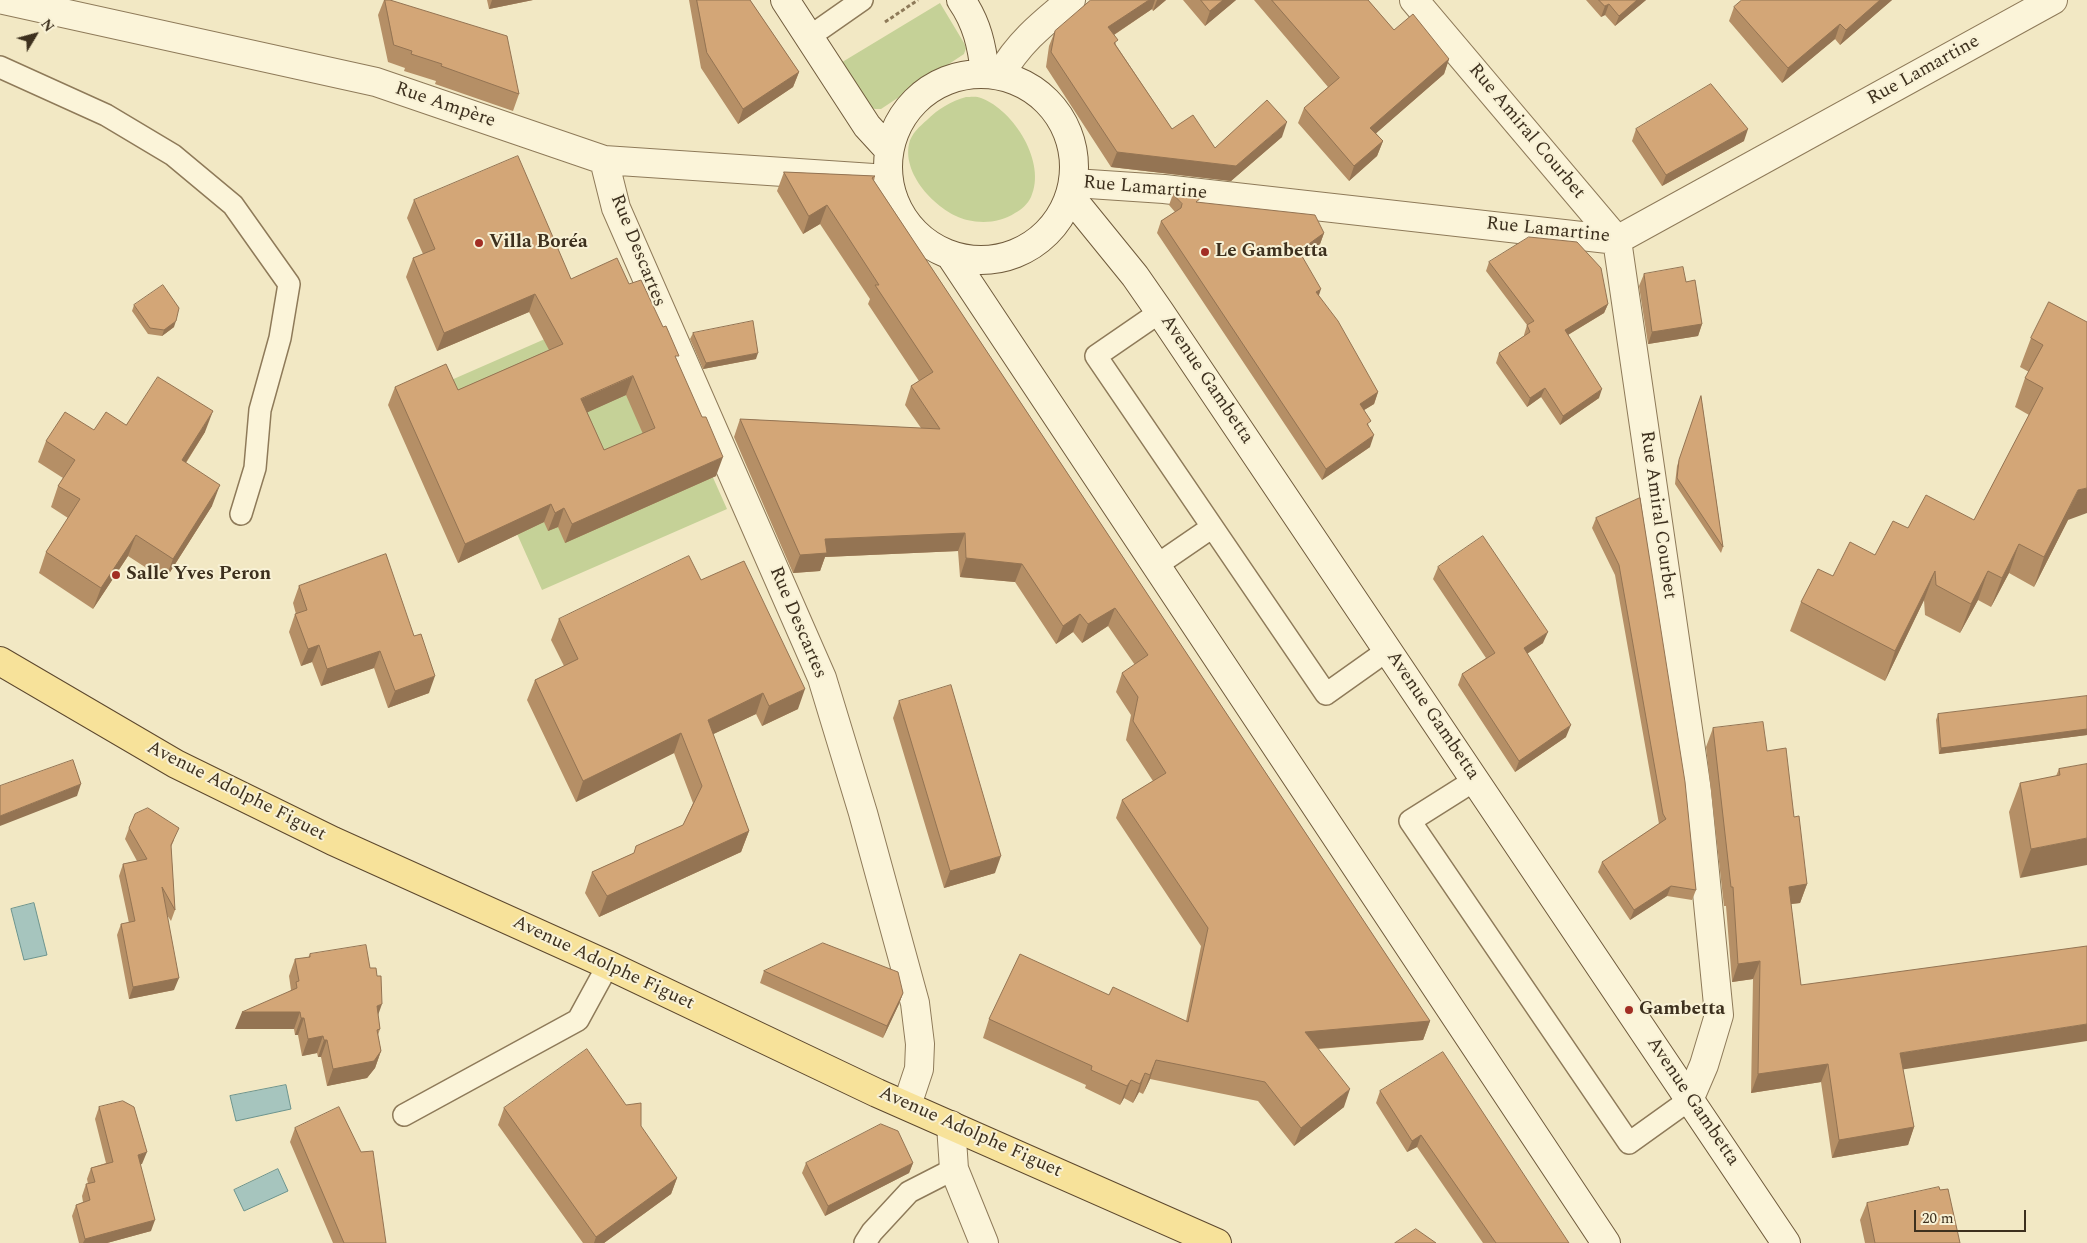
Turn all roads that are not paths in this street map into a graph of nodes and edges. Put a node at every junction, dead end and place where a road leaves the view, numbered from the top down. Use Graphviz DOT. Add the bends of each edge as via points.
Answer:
graph roads {
  1 [pos="4,0"];
  2 [pos="785,0"];
  3 [pos="862,0"];
  4 [pos="961,0"];
  5 [pos="1071,0"];
  6 [pos="1414,0"];
  7 [pos="2053,0"];
  8 [pos="810,37"];
  9 [pos="0,67"];
  10 [pos="992,74"];
  11 [pos="889,150"];
  12 [pos="604,160"];
  13 [pos="888,179"];
  14 [pos="1072,190"];
  15 [pos="1617,240"];
  16 [pos="950,256"];
  17 [pos="1160,312"];
  18 [pos="241,514"];
  19 [pos="1211,528"];
  20 [pos="1157,565"];
  21 [pos="1388,650"];
  22 [pos="0,662"];
  23 [pos="1475,780"];
  24 [pos="608,965"];
  25 [pos="1689,1100"];
  26 [pos="908,1105"];
  27 [pos="404,1115"];
  28 [pos="951,1125"];
  29 [pos="954,1168"];
  30 [pos="866,1243"];
  31 [pos="984,1243"];
  32 [pos="1217,1243"];
  33 [pos="1606,1243"];
  34 [pos="1786,1243"];
  1 -- 12 [label="street, Rue Ampère" via="376,82"];
  2 -- 8 [label="street"];
  3 -- 8 [label="lane"];
  4 -- 10 [label="street" via="981,39"];
  5 -- 10 [label="street" via="1026,38"];
  6 -- 15 [label="street, Rue Amiral Courbet"];
  7 -- 15 [label="street, Rue Lamartine"];
  8 -- 11 [label="street" via="867,126"];
  9 -- 18 [label="lane" via="106,115 173,154 233,205 289,284 280,338 260,410 255,468"];
  10 -- 11 [label="street" via="951,78 922,94 900,119"];
  10 -- 14 [label="street" via="1027,85 1050,103 1065,127 1074,155"];
  11 -- 13 [label="street"];
  12 -- 13 [label="street, Rue Ampère"];
  12 -- 26 [label="street, Rue Descartes" via="616,208 822,678 915,1003 920,1044 919,1070"];
  13 -- 16 [label="street" via="895,204 909,226 928,244"];
  14 -- 15 [label="street, Rue Lamartine" via="1164,189"];
  14 -- 16 [label="street" via="1057,223 1036,244 1009,257 980,261"];
  14 -- 17 [label="street, Avenue Gambetta"];
  15 -- 25 [label="street, Rue Amiral Courbet" via="1698,791 1719,1015"];
  16 -- 20 [label="street"];
  17 -- 19 [label="lane" via="1096,356"];
  17 -- 21 [label="street, Avenue Gambetta"];
  19 -- 20 [label="lane"];
  19 -- 21 [label="lane" via="1326,694"];
  20 -- 33 [label="street"];
  21 -- 23 [label="street, Avenue Gambetta"];
  22 -- 24 [label="main road, Avenue Adolphe Figuet" via="176,764 333,841"];
  23 -- 25 [label="street, Avenue Gambetta"];
  23 -- 25 [label="lane" via="1410,822 1629,1143"];
  24 -- 26 [label="main road, Avenue Adolphe Figuet"];
  24 -- 27 [label="lane" via="578,1020"];
  25 -- 34 [label="street, Avenue Gambetta"];
  26 -- 28 [label="main road, Avenue Adolphe Figuet"];
  28 -- 29 [label="street"];
  28 -- 32 [label="main road, Avenue Adolphe Figuet"];
  29 -- 30 [label="lane" via="910,1192 872,1232"];
  29 -- 31 [label="street"];
}
